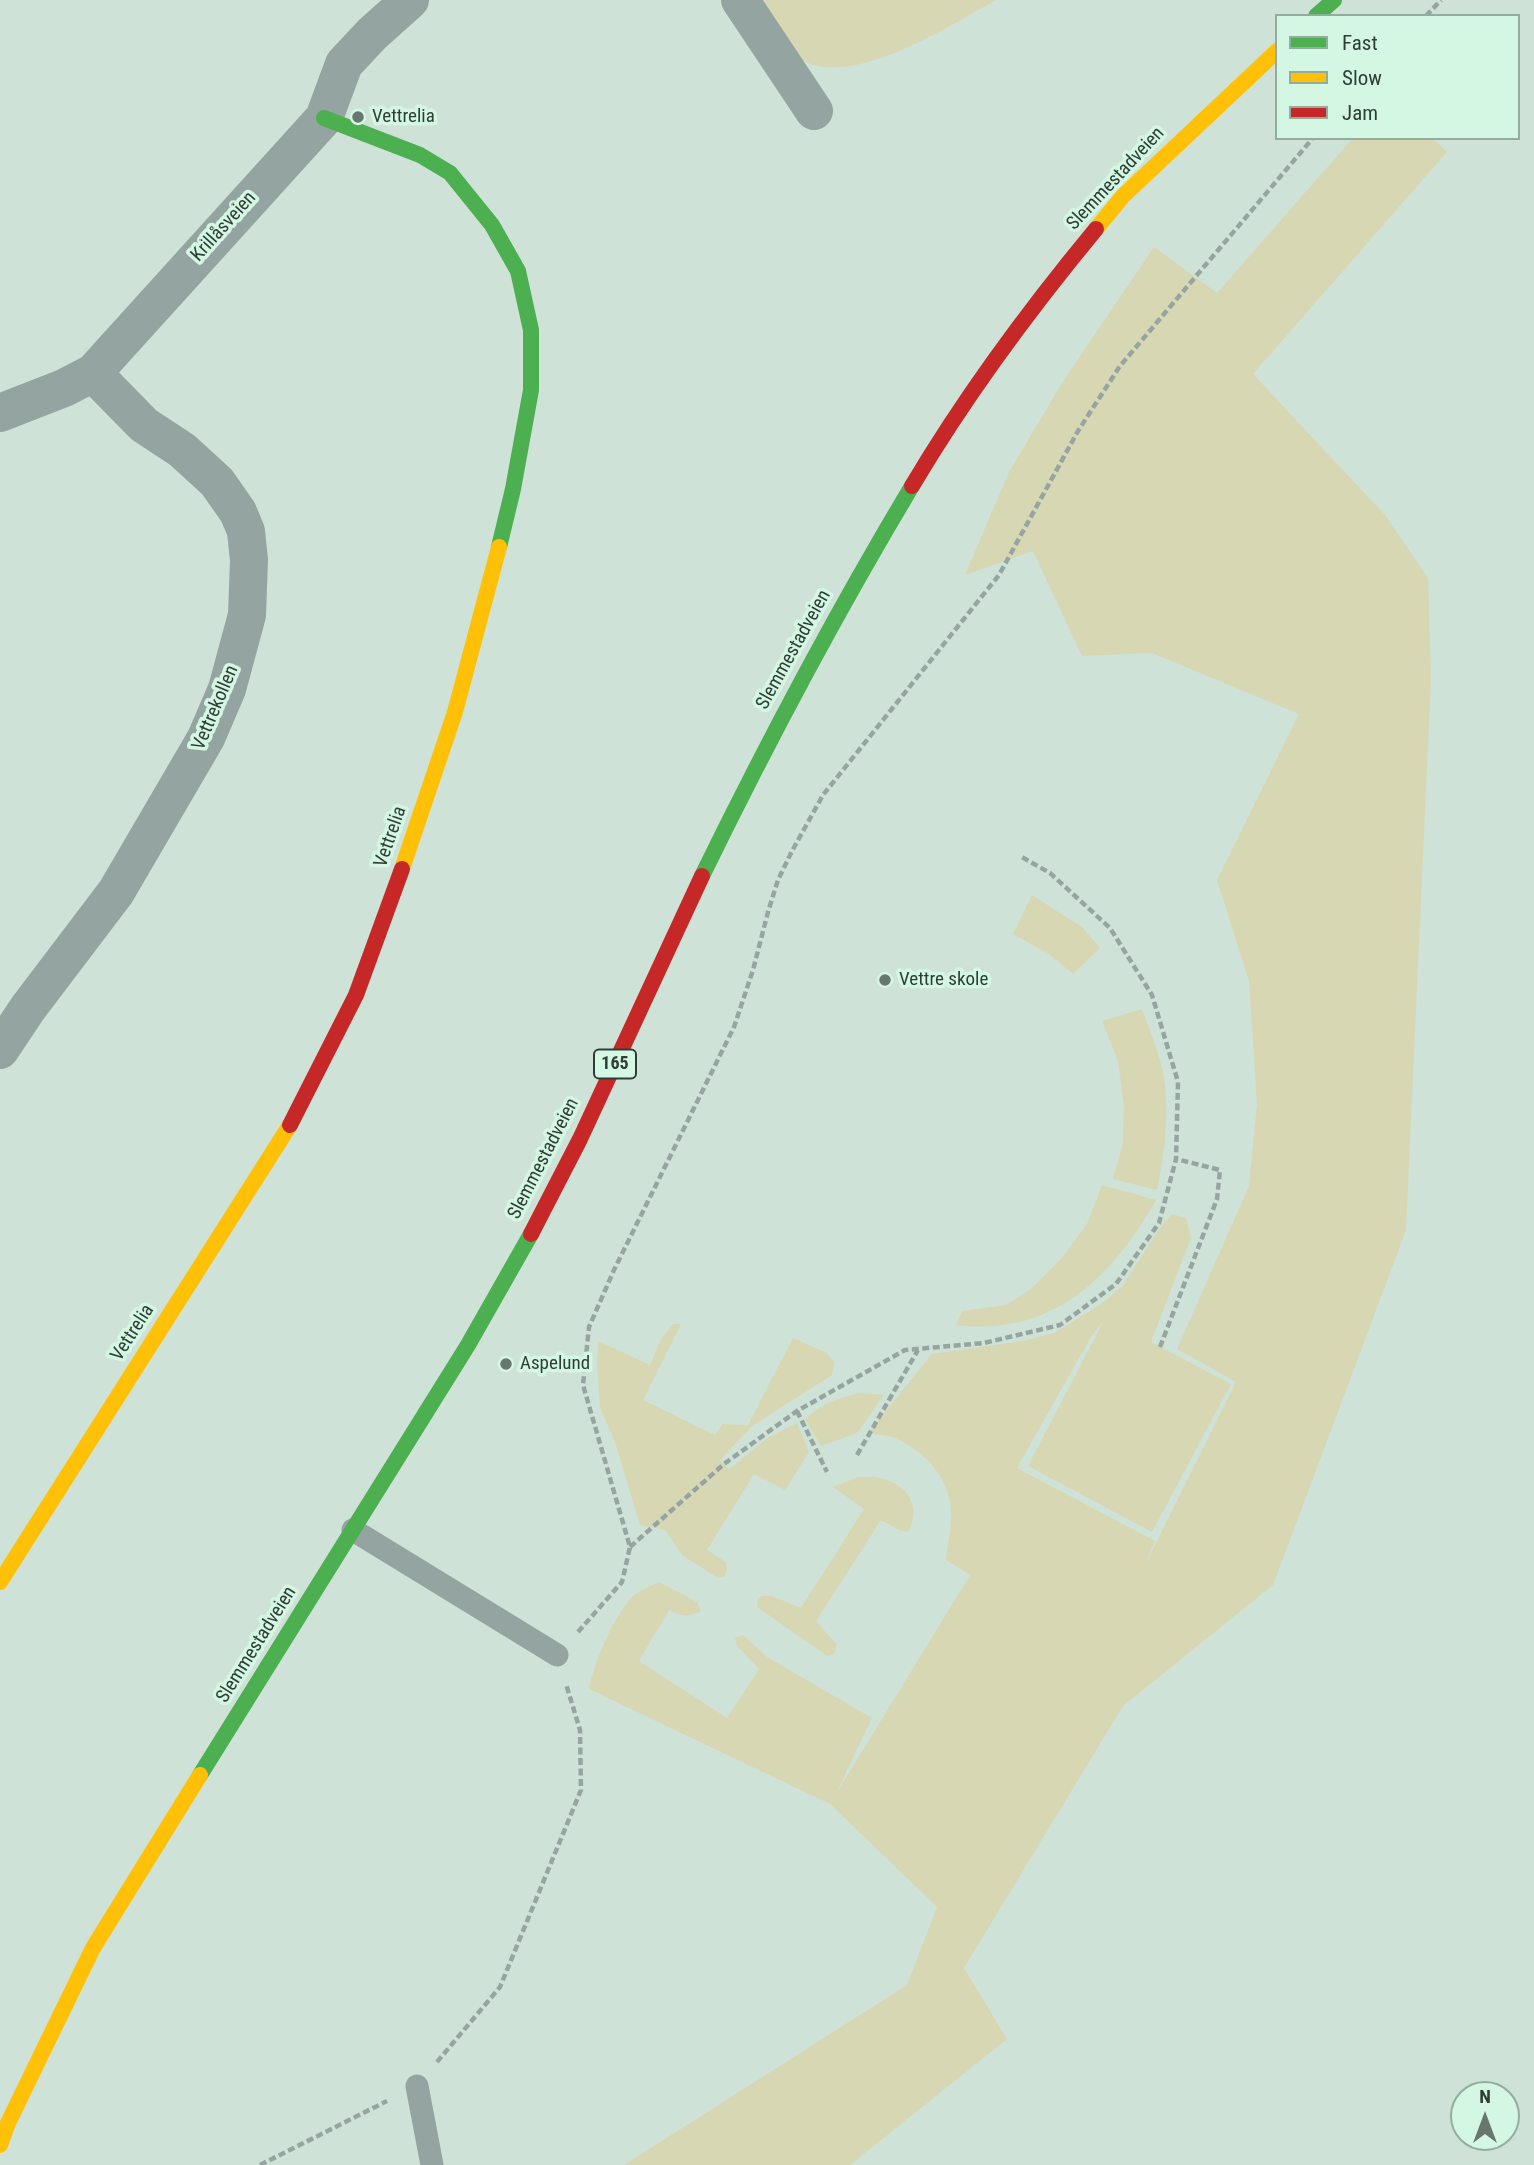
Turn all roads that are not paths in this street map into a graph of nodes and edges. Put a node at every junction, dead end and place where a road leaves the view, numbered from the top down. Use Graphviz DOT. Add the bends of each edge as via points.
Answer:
graph roads {
  1 [pos="410,0"];
  2 [pos="740,0"];
  3 [pos="1334,0"];
  4 [pos="1318,14"];
  5 [pos="1275,53"];
  6 [pos="814,111"];
  7 [pos="324,118"];
  8 [pos="93,373"];
  9 [pos="0,414"];
  10 [pos="0,1051"];
  11 [pos="353,1530"];
  12 [pos="0,1582"];
  13 [pos="557,1655"];
  14 [pos="417,2086"];
  15 [pos="3,2129"];
  16 [pos="432,2165"];
  1 -- 7 [label="street, Krillåsveien" via="344,64"];
  2 -- 6 [label="street"];
  3 -- 4 [label="main road"];
  5 -- 11 [label="main road, Slemmestadveien / 165" via="1123,196 1032,307 931,454 849,591 769,740 527,1241"];
  7 -- 8 [label="street, Krillåsveien"];
  7 -- 12 [label="main road, Vettrelia" via="420,155 450,173 492,225 518,271 531,330 531,390 513,489 454,712 356,995 284,1137"];
  8 -- 9 [label="street, Krillåsveien"];
  8 -- 10 [label="street, Vettrekollen" via="144,425 182,450 217,482 238,512 250,559 247,615 227,689 200,749 116,892"];
  11 -- 13 [label="lane"];
  11 -- 15 [label="main road, Slemmestadveien / 165" via="93,1948"];
  14 -- 16 [label="lane"];
}
